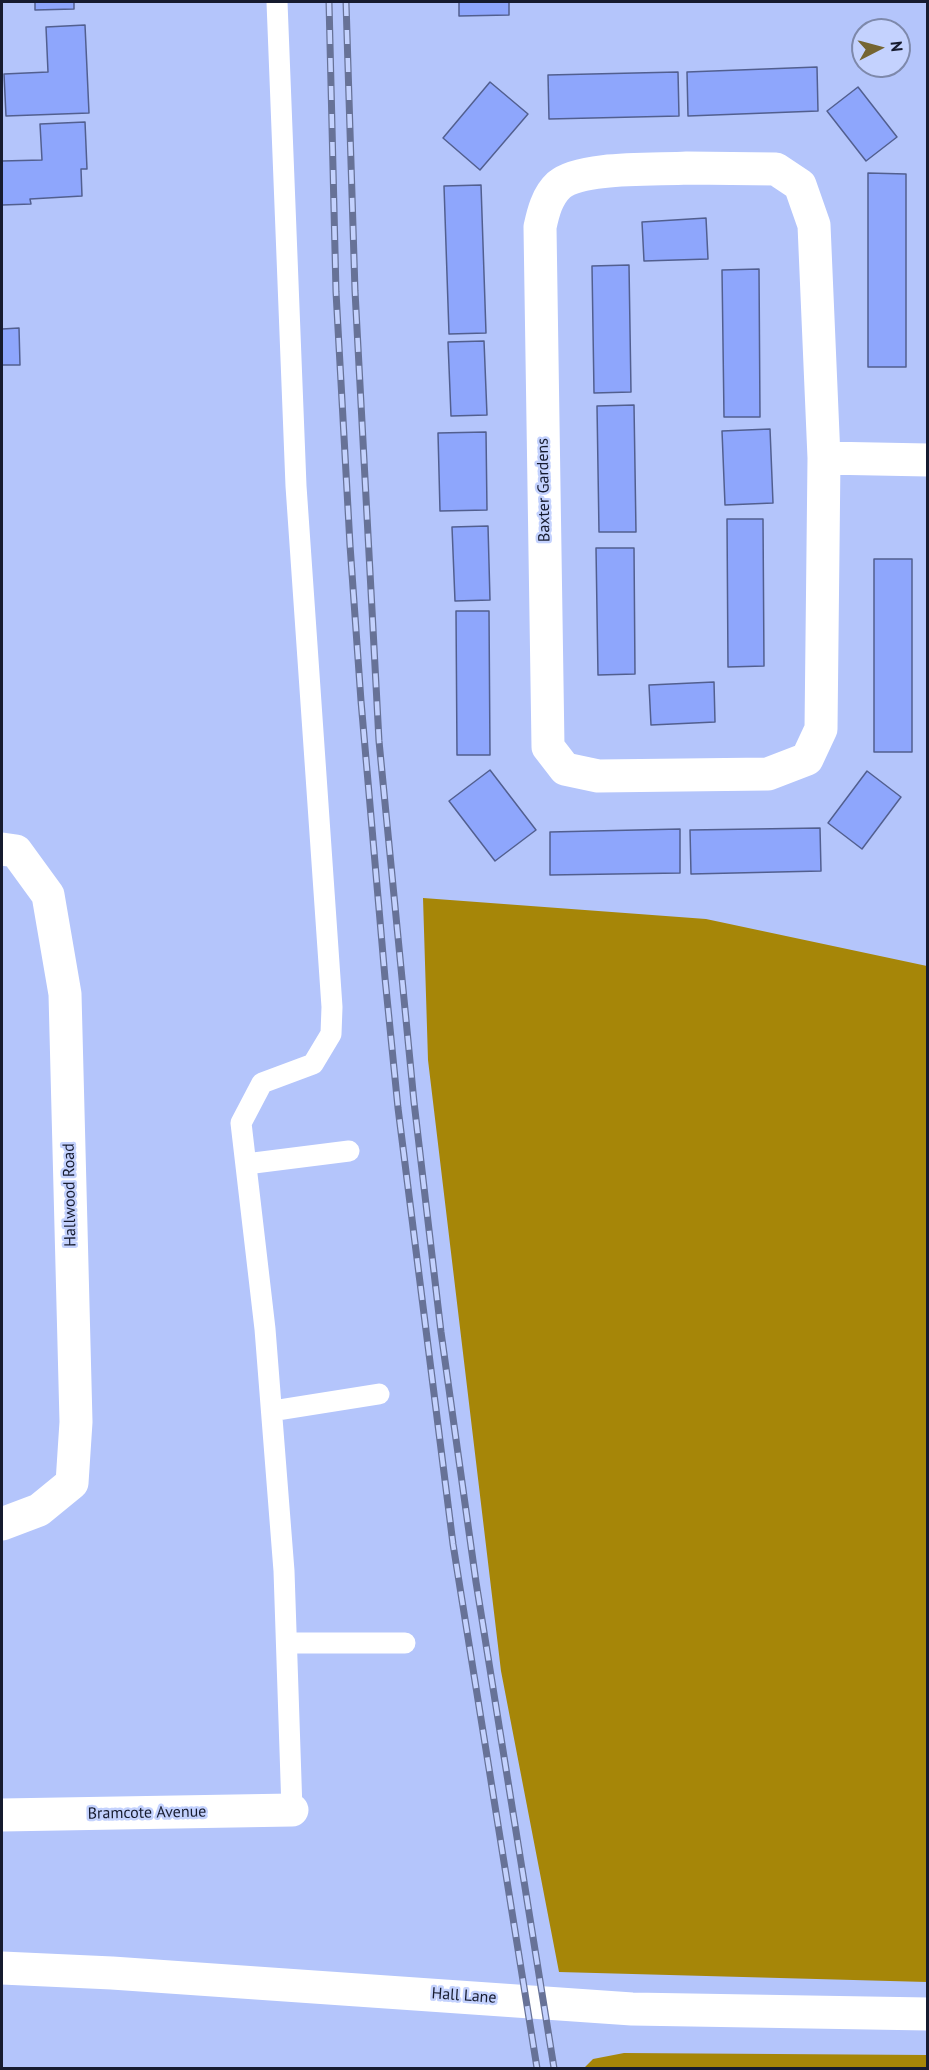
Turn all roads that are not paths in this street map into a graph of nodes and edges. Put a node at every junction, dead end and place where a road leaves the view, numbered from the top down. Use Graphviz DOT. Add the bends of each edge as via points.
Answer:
graph roads {
  1 [pos="277,2"];
  2 [pos="824,458"];
  3 [pos="927,460"];
  4 [pos="2,849"];
  5 [pos="349,1151"];
  6 [pos="246,1164"];
  7 [pos="379,1394"];
  8 [pos="272,1411"];
  9 [pos="2,1524"];
  10 [pos="287,1643"];
  11 [pos="405,1643"];
  12 [pos="292,1810"];
  13 [pos="2,1815"];
  14 [pos="2,1968"];
  15 [pos="927,2014"];
  1 -- 6 [label="lane" via="296,486 332,1007 331,1034 313,1064 262,1083 241,1123"];
  2 -- 2 [label="street, Baxter Gardens" via="814,225 800,185 776,169 687,168 580,175 559,185 546,203 540,227 548,747 566,769 598,776 768,774 807,759 820,729"];
  2 -- 3 [label="street"];
  4 -- 9 [label="street, Hallwood Road" via="16,851 48,895 65,994 76,1422 72,1483 39,1510"];
  5 -- 6 [label="lane"];
  6 -- 8 [label="lane"];
  7 -- 8 [label="lane"];
  8 -- 10 [label="lane"];
  10 -- 11 [label="lane"];
  10 -- 12 [label="lane"];
  12 -- 13 [label="street, Bramcote Avenue"];
  14 -- 15 [label="street, Hall Lane" via="632,2009"];
}
